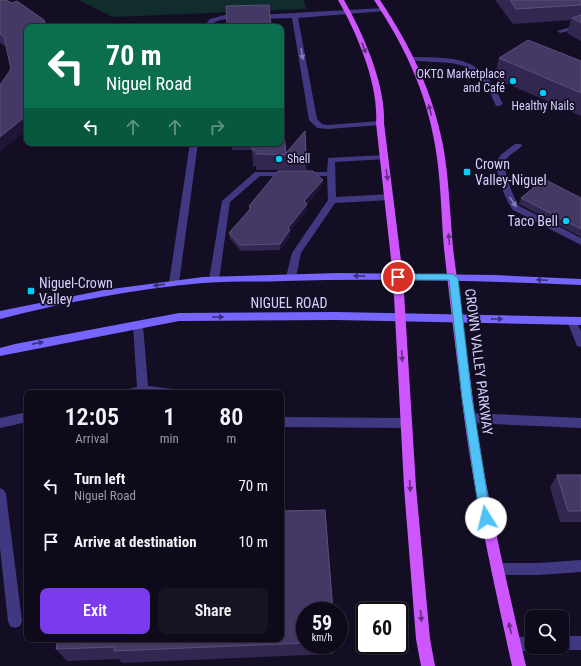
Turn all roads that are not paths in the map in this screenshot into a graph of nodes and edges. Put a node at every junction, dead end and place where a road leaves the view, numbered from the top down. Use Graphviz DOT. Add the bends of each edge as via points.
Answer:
graph roads {
  1 [pos="341,0"];
  2 [pos="377,0"];
  3 [pos="383,10"];
  4 [pos="348,12"];
  5 [pos="295,16"];
  6 [pos="208,24"];
  7 [pos="581,26"];
  8 [pos="560,31"];
  9 [pos="412,59"];
  10 [pos="499,104"];
  11 [pos="380,123"];
  12 [pos="194,146"];
  13 [pos="518,146"];
  14 [pos="384,157"];
  15 [pos="331,174"];
  16 [pos="390,197"];
  17 [pos="332,200"];
  18 [pos="581,242"];
  19 [pos="291,277"];
  20 [pos="398,277"];
  21 [pos="453,278"];
  22 [pos="214,280"];
  23 [pos="581,282"];
  24 [pos="174,283"];
  25 [pos="0,315"];
  26 [pos="400,317"];
  27 [pos="458,318"];
  28 [pos="577,321"];
  29 [pos="138,325"];
  30 [pos="581,343"];
  31 [pos="0,352"];
  32 [pos="143,390"];
  33 [pos="24,418"];
  34 [pos="470,418"];
  35 [pos="284,422"];
  36 [pos="0,423"];
  37 [pos="406,423"];
  38 [pos="581,423"];
  39 [pos="0,494"];
  40 [pos="581,566"];
  41 [pos="497,569"];
  42 [pos="14,621"];
  43 [pos="569,642"];
  44 [pos="581,643"];
  45 [pos="514,644"];
  46 [pos="525,644"];
  47 [pos="428,666"];
  48 [pos="519,666"];
  1 -- 4 [label="main road"];
  2 -- 3 [label="main road, CROWN VALLEY PARKWAY"];
  3 -- 4 [label="lane"];
  3 -- 9 [label="main road, CROWN VALLEY PARKWAY"];
  4 -- 5 [label="lane"];
  4 -- 11 [label="main road, one-way" via="368,58 381,108"];
  5 -- 6 [label="lane" via="225,17"];
  5 -- 11 [label="lane, one-way" via="313,120 320,126 328,127"];
  7 -- 8 [label="lane"];
  9 -- 10 [label="lane" via="456,61 476,69 485,78"];
  21 -- 9 [label="main road, CROWN VALLEY PARKWAY, one-way" via="439,145 427,98"];
  11 -- 14 [label="main road"];
  12 -- 24 [label="lane"];
  13 -- 18 [label="lane, one-way" via="502,160 500,166 511,202 516,208"];
  14 -- 15 [label="lane" via="331,160"];
  14 -- 16 [label="main road, one-way"];
  15 -- 17 [label="lane"];
  15 -- 22 [label="lane" via="258,174 226,201"];
  16 -- 17 [label="lane"];
  16 -- 20 [label="main road"];
  17 -- 19 [label="lane" via="297,253"];
  20 -- 19 [label="main road, NIGUEL ROAD, one-way"];
  19 -- 22 [label="main road, NIGUEL ROAD"];
  20 -- 21 [label="main road, NIGUEL ROAD"];
  20 -- 26 [label="main road"];
  23 -- 21 [label="main road, NIGUEL ROAD, one-way"];
  21 -- 27 [label="main road, CROWN VALLEY PARKWAY"];
  22 -- 24 [label="main road, NIGUEL ROAD"];
  24 -- 25 [label="main road, NIGUEL ROAD, one-way" via="104,293"];
  26 -- 27 [label="main road, NIGUEL ROAD"];
  29 -- 26 [label="main road, NIGUEL ROAD, one-way" via="179,317"];
  26 -- 37 [label="main road, one-way"];
  27 -- 28 [label="main road, NIGUEL ROAD, one-way"];
  27 -- 34 [label="main road, CROWN VALLEY PARKWAY"];
  28 -- 30 [label="lane"];
  31 -- 29 [label="main road, NIGUEL ROAD, one-way"];
  29 -- 32 [label="lane"];
  33 -- 36 [label="lane"];
  34 -- 38 [label="lane"];
  34 -- 41 [label="main road, CROWN VALLEY PARKWAY"];
  35 -- 37 [label="lane"];
  37 -- 47 [label="main road, one-way" via="422,631"];
  39 -- 42 [label="lane"];
  40 -- 41 [label="lane"];
  45 -- 41 [label="main road, CROWN VALLEY PARKWAY, one-way"];
  43 -- 44 [label="lane"];
  45 -- 46 [label="lane"];
  45 -- 48 [label="main road, CROWN VALLEY PARKWAY"];
}
